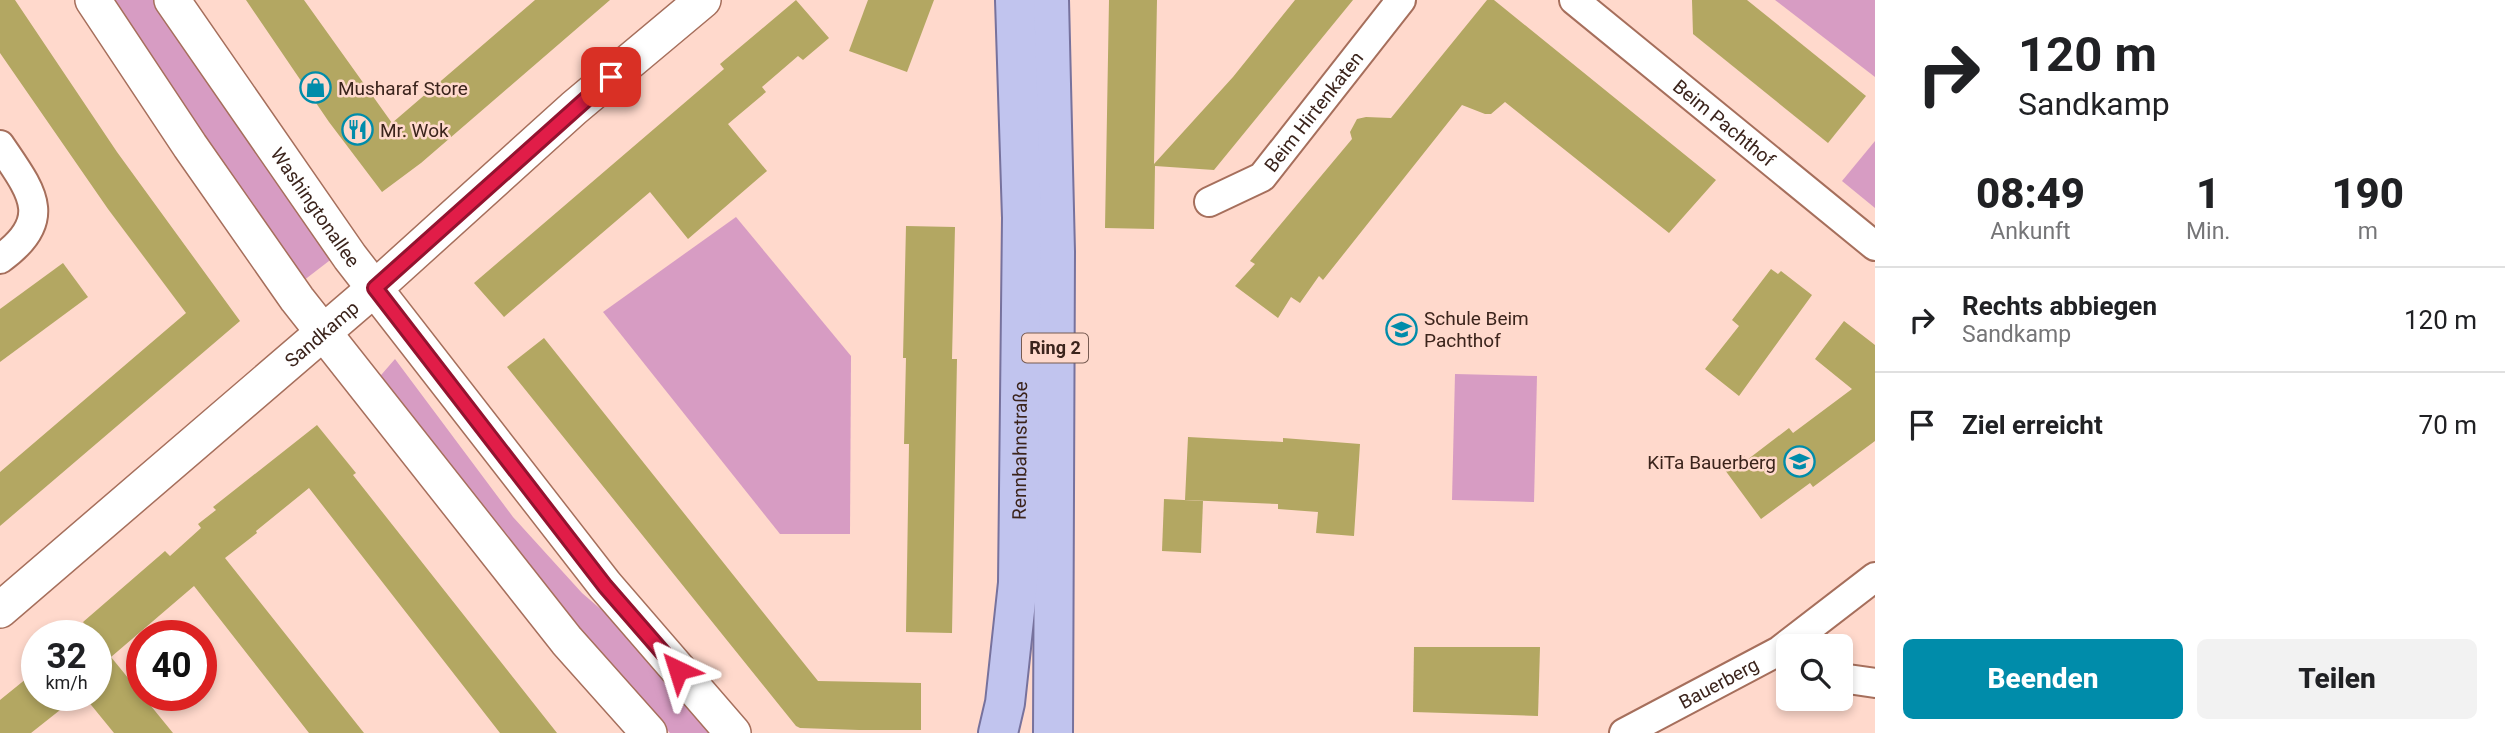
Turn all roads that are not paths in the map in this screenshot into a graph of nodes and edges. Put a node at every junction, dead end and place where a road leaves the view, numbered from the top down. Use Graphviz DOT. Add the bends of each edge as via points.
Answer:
graph roads {
  1 [pos="93,0"];
  2 [pos="172,0"];
  3 [pos="703,0"];
  4 [pos="1015,0"];
  5 [pos="1049,0"];
  6 [pos="1401,0"];
  7 [pos="1574,0"];
  8 [pos="0,145"];
  9 [pos="1209,202"];
  10 [pos="1875,246"];
  11 [pos="0,259"];
  12 [pos="375,288"];
  13 [pos="323,330"];
  14 [pos="1875,577"];
  15 [pos="0,610"];
  16 [pos="1808,634"];
  17 [pos="1776,659"];
  18 [pos="1853,680"];
  19 [pos="1875,683"];
  20 [pos="649,733"];
  21 [pos="733,733"];
  22 [pos="998,733"];
  23 [pos="1053,733"];
  24 [pos="1624,733"];
  1 -- 13 [label="street" via="190,146"];
  2 -- 12 [label="street, Washingtonallee"];
  3 -- 12 [label="street, Sandkamp" via="574,108"];
  4 -- 22 [label="main road, Rennbahnstraße / Ring 2" via="1022,218 1018,583"];
  5 -- 23 [label="main road, Rennbahnstraße / Ring 2" via="1055,252"];
  6 -- 9 [label="street, Beim Hirtenkaten" via="1262,177"];
  7 -- 10 [label="street, Beim Pachthof"];
  8 -- 11 [label="street" via="26,184 34,217 22,240"];
  12 -- 13 [label="street, Sandkamp"];
  12 -- 21 [label="street, Washingtonallee" via="605,586"];
  13 -- 15 [label="street, Sandkamp"];
  13 -- 20 [label="street" via="566,640"];
  14 -- 16 [label="street, Bauerberg"];
  17 -- 24 [label="street, Bauerberg"];
  18 -- 19 [label="street"];
}
